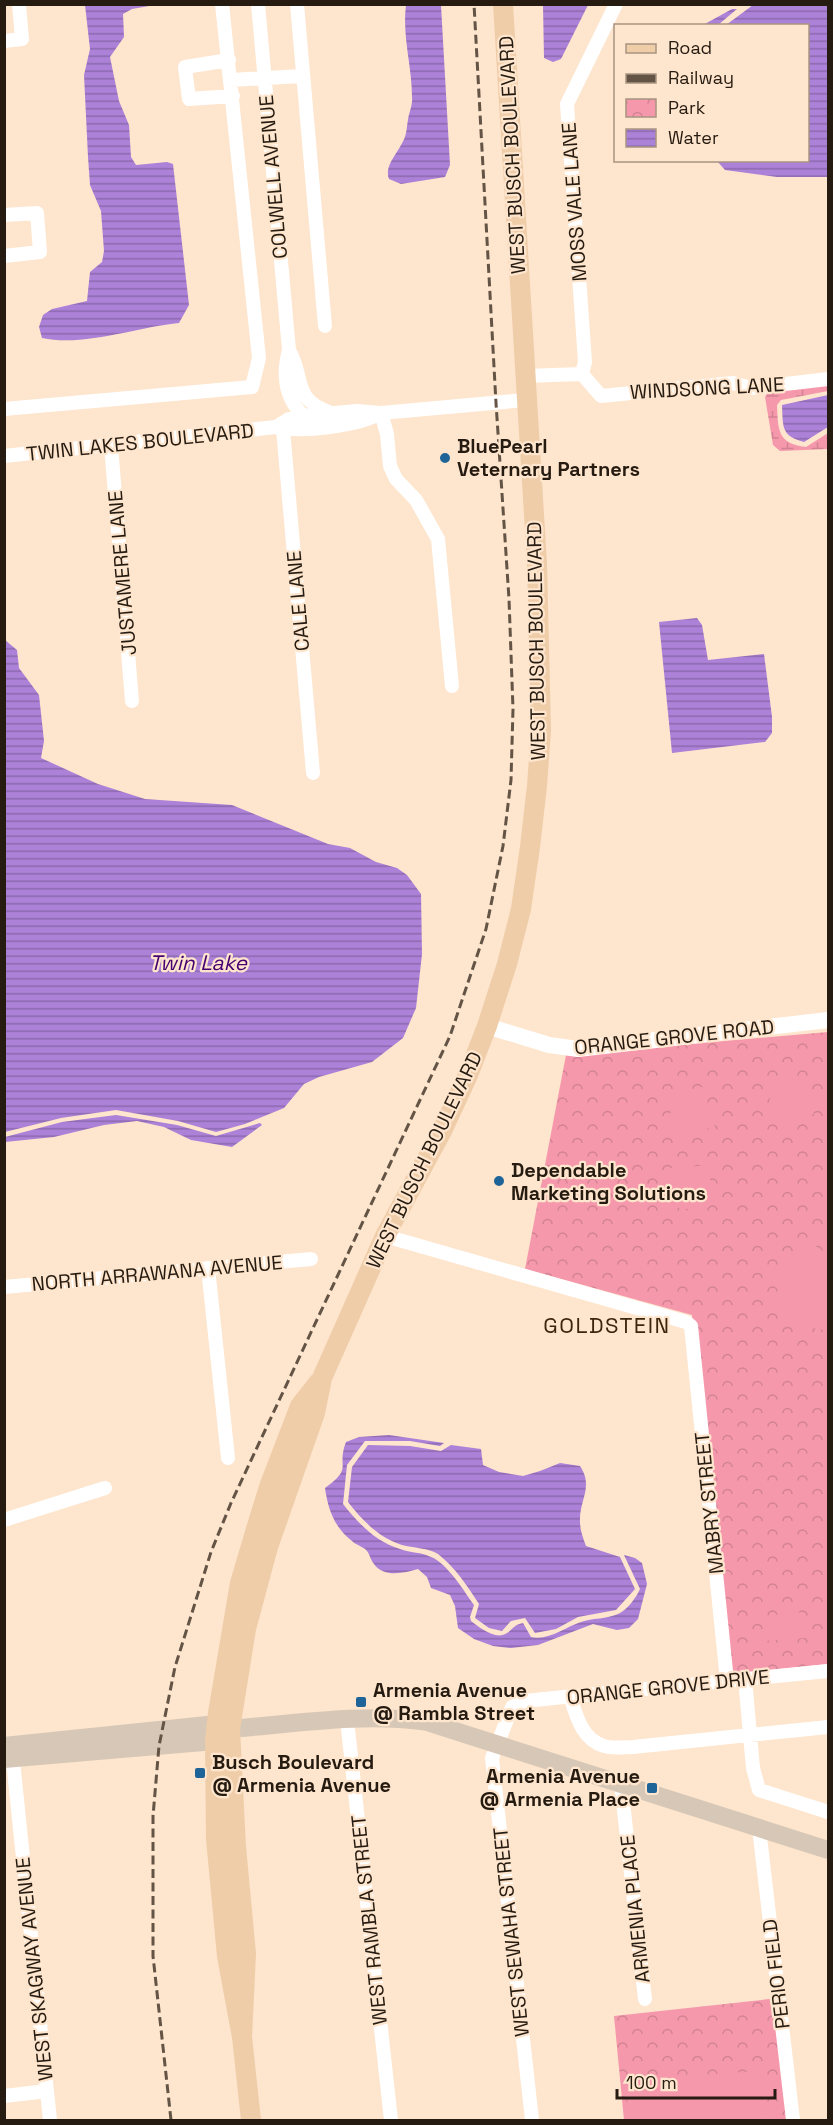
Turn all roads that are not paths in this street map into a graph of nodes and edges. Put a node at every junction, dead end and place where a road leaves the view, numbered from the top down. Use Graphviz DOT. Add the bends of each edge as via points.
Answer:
graph roads {
  1 [pos="19,4"];
  2 [pos="222,4"];
  3 [pos="258,4"];
  4 [pos="297,4"];
  5 [pos="503,4"];
  6 [pos="616,4"];
  7 [pos="4,41"];
  8 [pos="229,60"];
  9 [pos="301,76"];
  10 [pos="231,80"];
  11 [pos="264,80"];
  12 [pos="233,96"];
  13 [pos="4,215"];
  14 [pos="4,256"];
  15 [pos="325,326"];
  16 [pos="289,350"];
  17 [pos="582,374"];
  18 [pos="524,376"];
  19 [pos="828,379"];
  20 [pos="525,400"];
  21 [pos="4,409"];
  22 [pos="332,413"];
  23 [pos="381,413"];
  24 [pos="302,417"];
  25 [pos="316,427"];
  26 [pos="280,428"];
  27 [pos="111,446"];
  28 [pos="4,456"];
  29 [pos="452,686"];
  30 [pos="132,700"];
  31 [pos="313,773"];
  32 [pos="828,1020"];
  33 [pos="487,1026"];
  34 [pos="385,1236"];
  35 [pos="310,1259"];
  36 [pos="208,1268"];
  37 [pos="4,1287"];
  38 [pos="228,1458"];
  39 [pos="105,1488"];
  40 [pos="4,1520"];
  41 [pos="828,1671"];
  42 [pos="745,1679"];
  43 [pos="727,1681"];
  44 [pos="570,1696"];
  45 [pos="347,1720"];
  46 [pos="828,1726"];
  47 [pos="220,1732"];
  48 [pos="751,1734"];
  49 [pos="498,1744"];
  50 [pos="8,1752"];
  51 [pos="621,1784"];
  52 [pos="828,1812"];
  53 [pos="759,1828"];
  54 [pos="828,1850"];
  55 [pos="645,1998"];
  56 [pos="47,2091"];
  57 [pos="4,2096"];
  58 [pos="50,2121"];
  59 [pos="251,2121"];
  60 [pos="391,2121"];
  61 [pos="532,2121"];
  62 [pos="793,2121"];
  1 -- 7 [label="street" via="22,39"];
  2 -- 8 [label="street"];
  3 -- 11 [label="street, COLWELL AVENUE"];
  4 -- 9 [label="street"];
  5 -- 18 [label="main road, WEST BUSCH BOULEVARD"];
  6 -- 17 [label="street, MOSS VALE LANE" via="567,104 585,362"];
  8 -- 10 [label="street"];
  8 -- 12 [label="street" via="185,67 189,99"];
  9 -- 11 [label="street"];
  9 -- 15 [label="street"];
  10 -- 11 [label="street"];
  10 -- 12 [label="street"];
  11 -- 16 [label="street, COLWELL AVENUE"];
  12 -- 21 [label="street" via="259,358 252,387"];
  13 -- 14 [label="street" via="37,213 40,252"];
  16 -- 22 [label="street, COLWELL AVENUE" via="306,396 317,407"];
  16 -- 24 [label="street, COLWELL AVENUE" via="285,365 287,386"];
  17 -- 18 [label="street"];
  17 -- 19 [label="street, WINDSONG LANE" via="601,396 733,383 751,388"];
  18 -- 20 [label="main road, WEST BUSCH BOULEVARD"];
  20 -- 23 [label="street, TWIN LAKES BOULEVARD"];
  20 -- 33 [label="main road, WEST BUSCH BOULEVARD" via="537,564 541,730 520,909"];
  22 -- 23 [label="street, TWIN LAKES BOULEVARD"];
  22 -- 24 [label="street, TWIN LAKES BOULEVARD"];
  23 -- 25 [label="street, TWIN LAKES BOULEVARD" via="358,423"];
  23 -- 29 [label="street" via="390,466 396,479 416,500 438,539"];
  24 -- 25 [label="street, COLWELL AVENUE"];
  24 -- 26 [label="street, TWIN LAKES BOULEVARD" via="289,419"];
  25 -- 26 [label="street, TWIN LAKES BOULEVARD"];
  26 -- 27 [label="street, TWIN LAKES BOULEVARD"];
  26 -- 31 [label="street, CALE LANE"];
  27 -- 28 [label="street, TWIN LAKES BOULEVARD"];
  27 -- 30 [label="street, JUSTAMERE LANE"];
  32 -- 33 [label="street, ORANGE GROVE ROAD" via="578,1049 549,1045"];
  33 -- 34 [label="main road, WEST BUSCH BOULEVARD" via="442,1131"];
  34 -- 43 [label="street, MABRY STREET" via="691,1326"];
  34 -- 47 [label="main road, WEST BUSCH BOULEVARD" via="322,1378 315,1413 268,1547"];
  35 -- 36 [label="street, NORTH ARRAWANA AVENUE"];
  36 -- 37 [label="street, NORTH ARRAWANA AVENUE"];
  36 -- 38 [label="street"];
  39 -- 40 [label="street"];
  41 -- 42 [label="street, ORANGE GROVE DRIVE"];
  42 -- 43 [label="street, ORANGE GROVE DRIVE"];
  42 -- 48 [label="street"];
  43 -- 44 [label="street, ORANGE GROVE DRIVE"];
  44 -- 48 [label="street" via="577,1720 588,1737 603,1746 633,1747"];
  44 -- 49 [label="street, ORANGE GROVE DRIVE" via="524,1701 512,1707"];
  45 -- 47 [label="main road"];
  45 -- 49 [label="main road" via="404,1718"];
  45 -- 60 [label="street, WEST RAMBLA STREET"];
  46 -- 48 [label="street"];
  47 -- 50 [label="main road"];
  47 -- 59 [label="main road, WEST BUSCH BOULEVARD" via="246,1954 242,2037"];
  48 -- 52 [label="street" via="759,1790"];
  49 -- 51 [label="main road"];
  49 -- 61 [label="street, WEST SEWAHA STREET" via="492,1758"];
  50 -- 56 [label="street, WEST SKAGWAY AVENUE"];
  51 -- 53 [label="main road"];
  51 -- 55 [label="street, ARMENIA PLACE"];
  53 -- 54 [label="main road"];
  53 -- 62 [label="street, PERIO FIELD"];
  56 -- 57 [label="street"];
  56 -- 58 [label="street, WEST SKAGWAY AVENUE"];
}
